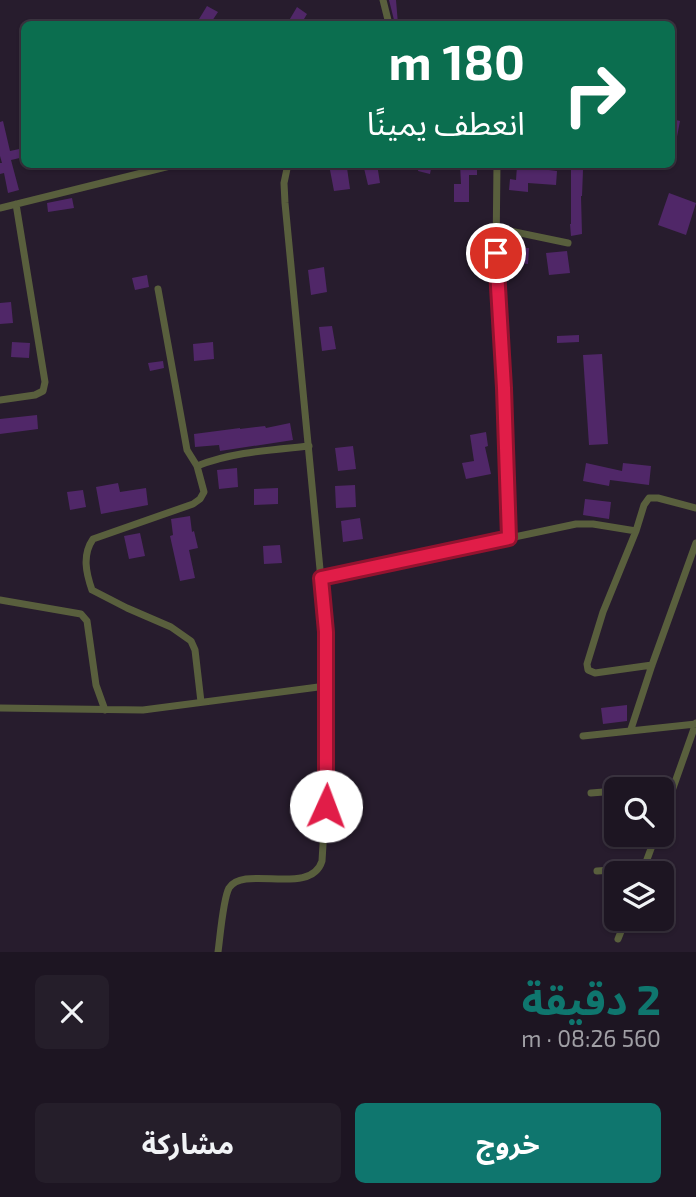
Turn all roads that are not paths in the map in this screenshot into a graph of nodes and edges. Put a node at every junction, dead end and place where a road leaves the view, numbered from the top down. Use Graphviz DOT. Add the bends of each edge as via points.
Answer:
graph roads {
  1 [pos="383,0"];
  2 [pos="388,21"];
  3 [pos="162,168"];
  4 [pos="287,168"];
  5 [pos="497,168"];
  6 [pos="16,204"];
  7 [pos="0,208"];
  8 [pos="496,228"];
  9 [pos="568,243"];
  10 [pos="158,289"];
  11 [pos="0,400"];
  12 [pos="309,446"];
  13 [pos="197,466"];
  14 [pos="696,508"];
  15 [pos="636,531"];
  16 [pos="509,538"];
  17 [pos="696,543"];
  18 [pos="321,578"];
  19 [pos="0,600"];
  20 [pos="652,666"];
  21 [pos="326,686"];
  22 [pos="201,702"];
  23 [pos="0,708"];
  24 [pos="105,710"];
  25 [pos="696,724"];
  26 [pos="631,729"];
  27 [pos="583,736"];
  28 [pos="674,783"];
  29 [pos="604,792"];
  30 [pos="591,793"];
  31 [pos="597,872"];
  32 [pos="604,872"];
  33 [pos="621,931"];
  34 [pos="618,939"];
  35 [pos="218,952"];
  1 -- 2 [label="street"];
  3 -- 6 [label="street"];
  4 -- 12 [label="street" via="285,203"];
  5 -- 8 [label="street"];
  6 -- 7 [label="street"];
  6 -- 11 [label="street" via="45,382 43,391 35,395"];
  8 -- 9 [label="street"];
  8 -- 16 [label="street"];
  10 -- 13 [label="street" via="187,450"];
  12 -- 13 [label="street" via="228,456"];
  12 -- 18 [label="street"];
  13 -- 22 [label="street" via="204,492 200,499 93,539 86,556 92,590 172,627 191,641"];
  14 -- 15 [label="street" via="649,498"];
  15 -- 16 [label="street" via="576,524"];
  15 -- 20 [label="street" via="587,664 595,673"];
  16 -- 18 [label="street"];
  17 -- 20 [label="street"];
  18 -- 21 [label="street"];
  19 -- 24 [label="street" via="81,614 88,621 96,685"];
  20 -- 26 [label="street"];
  21 -- 22 [label="street"];
  21 -- 35 [label="street" via="327,779 320,868 303,877 234,883 229,889"];
  22 -- 24 [label="street"];
  23 -- 24 [label="street"];
  25 -- 26 [label="street"];
  25 -- 28 [label="street"];
  26 -- 27 [label="street"];
  29 -- 30 [label="street"];
  31 -- 32 [label="street"];
  33 -- 34 [label="street"];
}
